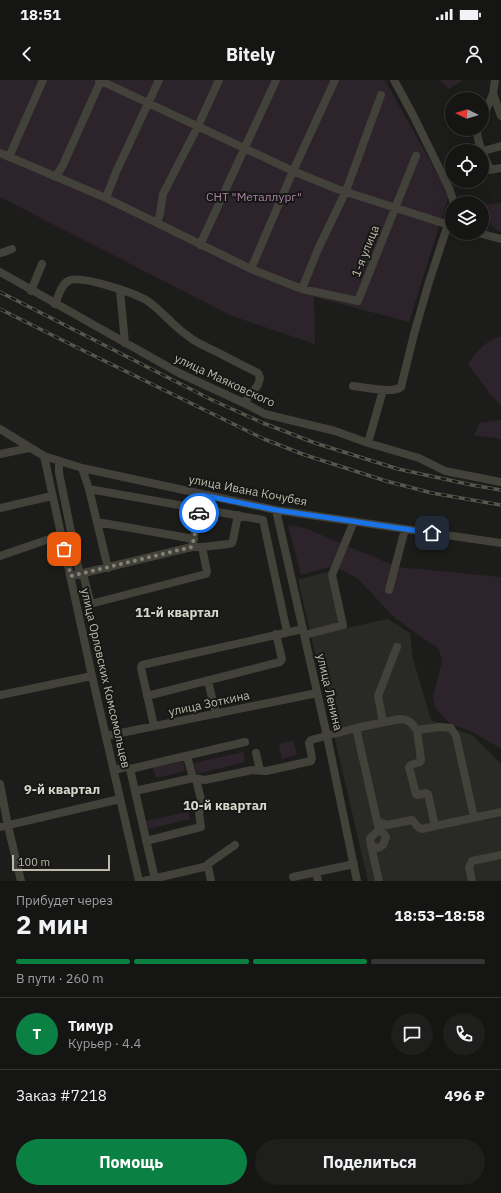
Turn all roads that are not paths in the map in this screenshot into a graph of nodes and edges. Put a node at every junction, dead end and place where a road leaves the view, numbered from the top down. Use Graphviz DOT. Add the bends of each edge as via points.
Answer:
graph roads {
  1 [pos="43,80"];
  2 [pos="100,80"];
  3 [pos="160,80"];
  4 [pos="219,80"];
  5 [pos="276,80"];
  6 [pos="335,80"];
  7 [pos="394,80"];
  8 [pos="495,80"];
  9 [pos="493,94"];
  10 [pos="381,95"];
  11 [pos="149,103"];
  12 [pos="489,103"];
  13 [pos="501,116"];
  14 [pos="198,126"];
  15 [pos="501,146"];
  16 [pos="244,148"];
  17 [pos="489,149"];
  18 [pos="0,153"];
  19 [pos="416,156"];
  20 [pos="9,157"];
  21 [pos="489,167"];
  22 [pos="501,168"];
  23 [pos="294,171"];
  24 [pos="56,176"];
  25 [pos="346,191"];
  26 [pos="452,196"];
  27 [pos="106,198"];
  28 [pos="396,208"];
  29 [pos="445,221"];
  30 [pos="157,223"];
  31 [pos="489,236"];
  32 [pos="445,239"];
  33 [pos="501,239"];
  34 [pos="200,245"];
  35 [pos="12,249"];
  36 [pos="0,253"];
  37 [pos="42,264"];
  38 [pos="251,269"];
  39 [pos="0,272"];
  40 [pos="302,289"];
  41 [pos="120,290"];
  42 [pos="31,291"];
  43 [pos="55,304"];
  44 [pos="125,343"];
  45 [pos="353,386"];
  46 [pos="383,390"];
  47 [pos="244,403"];
  48 [pos="0,429"];
  49 [pos="368,443"];
  50 [pos="29,448"];
  51 [pos="0,454"];
  52 [pos="44,456"];
  53 [pos="59,461"];
  54 [pos="82,468"];
  55 [pos="501,482"];
  56 [pos="89,489"];
  57 [pos="202,495"];
  58 [pos="52,496"];
  59 [pos="0,508"];
  60 [pos="200,508"];
  61 [pos="276,510"];
  62 [pos="238,515"];
  63 [pos="354,520"];
  64 [pos="97,522"];
  65 [pos="405,529"];
  66 [pos="61,535"];
  67 [pos="194,539"];
  68 [pos="501,543"];
  69 [pos="192,547"];
  70 [pos="202,548"];
  71 [pos="0,556"];
  72 [pos="108,568"];
  73 [pos="82,574"];
  74 [pos="71,576"];
  75 [pos="389,590"];
  76 [pos="287,632"];
  77 [pos="304,632"];
  78 [pos="276,634"];
  79 [pos="396,647"];
  80 [pos="92,676"];
  81 [pos="208,681"];
  82 [pos="318,693"];
  83 [pos="0,695"];
  84 [pos="147,696"];
  85 [pos="216,714"];
  86 [pos="383,722"];
  87 [pos="154,726"];
  88 [pos="356,728"];
  89 [pos="417,730"];
  90 [pos="106,736"];
  91 [pos="327,736"];
  92 [pos="245,742"];
  93 [pos="256,753"];
  94 [pos="188,756"];
  95 [pos="130,769"];
  96 [pos="114,770"];
  97 [pos="260,770"];
  98 [pos="194,779"];
  99 [pos="0,784"];
  100 [pos="135,791"];
  101 [pos="120,800"];
  102 [pos="501,812"];
  103 [pos="474,817"];
  104 [pos="377,821"];
  105 [pos="4,826"];
  106 [pos="436,826"];
  107 [pos="378,830"];
  108 [pos="146,841"];
  109 [pos="235,845"];
  110 [pos="371,846"];
  111 [pos="501,855"];
  112 [pos="354,864"];
  113 [pos="208,866"];
  114 [pos="316,872"];
  115 [pos="293,876"];
  116 [pos="155,878"];
  117 [pos="21,881"];
  118 [pos="139,881"];
  119 [pos="144,881"];
  120 [pos="211,881"];
  121 [pos="318,881"];
  122 [pos="357,881"];
  123 [pos="379,881"];
  124 [pos="472,881"];
  1 -- 20 [label="street"];
  2 -- 11 [label="street"];
  2 -- 24 [label="street" via="63,166"];
  3 -- 11 [label="street"];
  4 -- 14 [label="street"];
  5 -- 16 [label="street"];
  6 -- 23 [label="street"];
  7 -- 26 [label="street"];
  8 -- 9 [label="street"];
  9 -- 12 [label="street"];
  9 -- 13 [label="street"];
  10 -- 25 [label="street"];
  11 -- 14 [label="street"];
  11 -- 27 [label="street"];
  14 -- 16 [label="street"];
  14 -- 30 [label="street" via="163,194"];
  15 -- 17 [label="street"];
  16 -- 23 [label="street"];
  16 -- 34 [label="street"];
  18 -- 20 [label="street"];
  19 -- 28 [label="street, 1-я улица"];
  20 -- 24 [label="street"];
  21 -- 22 [label="street" via="490,170"];
  23 -- 25 [label="street"];
  23 -- 38 [label="street"];
  24 -- 27 [label="street"];
  25 -- 28 [label="street"];
  25 -- 40 [label="street"];
  27 -- 30 [label="street"];
  28 -- 29 [label="street"];
  28 -- 40 [label="street, 1-я улица" via="358,301"];
  30 -- 34 [label="street"];
  31 -- 33 [label="street"];
  32 -- 46 [label="street" via="429,282 401,387"];
  34 -- 38 [label="street"];
  35 -- 36 [label="street"];
  37 -- 42 [label="street"];
  38 -- 40 [label="street"];
  39 -- 42 [label="street, улица Маяковского"];
  41 -- 43 [label="street" via="92,281 71,279 65,283"];
  41 -- 44 [label="street"];
  41 -- 47 [label="street" via="150,302 188,337 258,373 258,385"];
  42 -- 43 [label="street, улица Маяковского"];
  43 -- 44 [label="street, улица Маяковского"];
  44 -- 47 [label="street, улица Маяковского" via="179,373"];
  45 -- 46 [label="street"];
  46 -- 49 [label="street"];
  47 -- 49 [label="street, улица Маяковского" via="270,416 303,422"];
  48 -- 50 [label="street, улица Ивана Кочубея"];
  49 -- 55 [label="street, улица Маяковского" via="420,458 445,471"];
  50 -- 51 [label="street"];
  50 -- 52 [label="street, улица Ивана Кочубея"];
  52 -- 53 [label="street, улица Ивана Кочубея"];
  52 -- 58 [label="street, улица Орловских Комсомольцев"];
  53 -- 54 [label="street, улица Ивана Кочубея"];
  53 -- 73 [label="street" via="59,473"];
  54 -- 56 [label="street"];
  54 -- 57 [label="street, улица Ивана Кочубея"];
  56 -- 60 [label="street"];
  56 -- 64 [label="street"];
  57 -- 60 [label="street"];
  57 -- 61 [label="street, улица Ивана Кочубея"];
  58 -- 59 [label="street"];
  58 -- 66 [label="street, улица Орловских Комсомольцев"];
  60 -- 62 [label="street"];
  60 -- 67 [label="street"];
  61 -- 63 [label="street, улица Ивана Кочубея"];
  61 -- 77 [label="street, улица Ленина"];
  62 -- 70 [label="street" via="232,543"];
  62 -- 76 [label="street" via="261,519 264,522"];
  63 -- 65 [label="street, улица Ивана Кочубея"];
  63 -- 77 [label="street" via="332,575 343,625"];
  64 -- 67 [label="street"];
  64 -- 72 [label="street"];
  65 -- 68 [label="street, улица Ивана Кочубея"];
  65 -- 75 [label="street"];
  66 -- 71 [label="street"];
  66 -- 74 [label="street, улица Орловских Комсомольцев"];
  67 -- 69 [label="street"];
  69 -- 70 [label="street"];
  69 -- 72 [label="street"];
  70 -- 73 [label="street" via="206,574 94,603 90,602"];
  72 -- 73 [label="street"];
  73 -- 74 [label="street"];
  74 -- 80 [label="street, улица Орловских Комсомольцев"];
  76 -- 77 [label="street"];
  76 -- 78 [label="street"];
  77 -- 82 [label="street, улица Ленина"];
  78 -- 81 [label="street" via="282,659 280,662"];
  78 -- 84 [label="street" via="142,665"];
  79 -- 86 [label="street" via="378,696"];
  80 -- 83 [label="street"];
  80 -- 90 [label="street, улица Орловских Комсомольцев"];
  81 -- 84 [label="street"];
  81 -- 85 [label="street"];
  82 -- 85 [label="street, улица Зоткина"];
  82 -- 91 [label="street, улица Ленина"];
  84 -- 87 [label="street"];
  85 -- 87 [label="street, улица Зоткина"];
  86 -- 88 [label="street"];
  86 -- 89 [label="street" via="405,719"];
  87 -- 90 [label="street, улица Зоткина"];
  88 -- 91 [label="street"];
  88 -- 104 [label="street"];
  89 -- 103 [label="street" via="451,728 456,736"];
  89 -- 106 [label="street" via="421,760 410,767 416,794 428,794"];
  90 -- 96 [label="street, улица Орловских Комсомольцев"];
  91 -- 97 [label="street" via="309,742 311,761 266,771"];
  91 -- 112 [label="street, улица Ленина"];
  92 -- 94 [label="street"];
  93 -- 97 [label="street"];
  94 -- 95 [label="street"];
  94 -- 98 [label="street"];
  95 -- 96 [label="street" via="127,767"];
  95 -- 100 [label="street"];
  96 -- 101 [label="street, улица Орловских Комсомольцев"];
  97 -- 98 [label="street" via="205,780"];
  98 -- 100 [label="street"];
  98 -- 108 [label="street" via="202,804 199,813 201,827"];
  99 -- 105 [label="street"];
  100 -- 108 [label="street"];
  101 -- 105 [label="street"];
  101 -- 118 [label="street, улица Орловских Комсомольцев"];
  102 -- 103 [label="street"];
  103 -- 106 [label="street"];
  104 -- 106 [label="street" via="387,825 412,820 422,829"];
  104 -- 107 [label="street"];
  105 -- 117 [label="street"];
  107 -- 110 [label="street" via="370,838"];
  107 -- 110 [label="street" via="386,837 383,845 378,848"];
  108 -- 116 [label="street"];
  109 -- 113 [label="street"];
  110 -- 123 [label="street"];
  111 -- 124 [label="street" via="472,861 469,867"];
  112 -- 114 [label="street"];
  112 -- 122 [label="street, улица Ленина"];
  113 -- 116 [label="street"];
  113 -- 120 [label="street"];
  114 -- 115 [label="street"];
  114 -- 121 [label="street"];
  116 -- 119 [label="street"];
}
